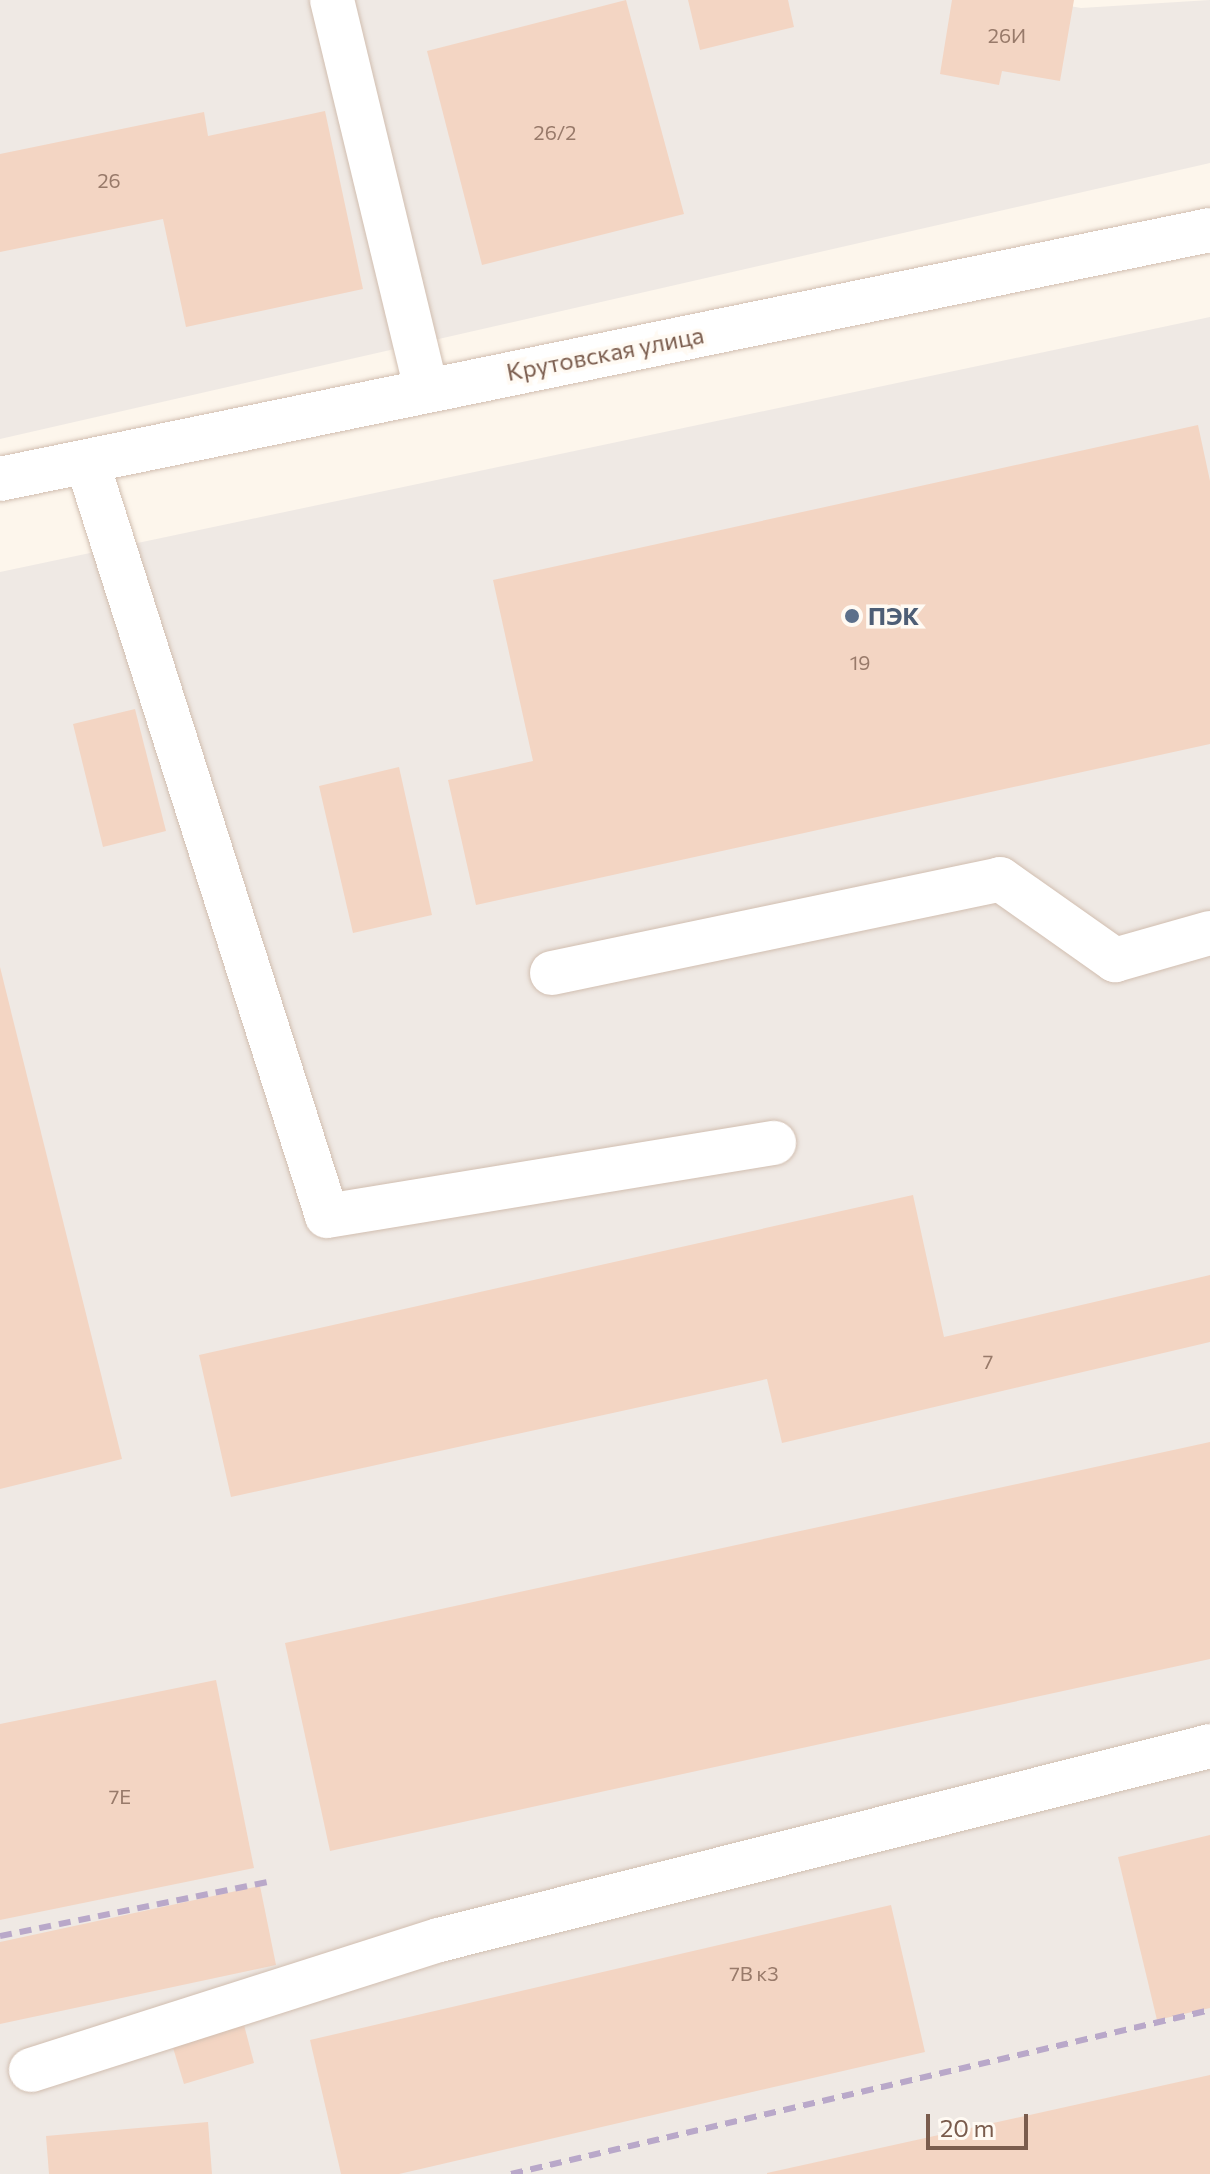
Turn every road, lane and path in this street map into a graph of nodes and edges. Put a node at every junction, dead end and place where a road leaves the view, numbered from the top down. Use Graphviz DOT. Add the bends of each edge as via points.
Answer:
graph roads {
  1 [pos="332,0"];
  2 [pos="1210,230"];
  3 [pos="426,389"];
  4 [pos="87,462"];
  5 [pos="0,479"];
  6 [pos="1210,933"];
  7 [pos="552,973"];
  8 [pos="774,1143"];
  9 [pos="1210,1746"];
  10 [pos="31,2070"];
  1 -- 3 [label="street"];
  2 -- 3 [label="street, Крутовская улица"];
  3 -- 4 [label="street, Крутовская улица"];
  4 -- 5 [label="street, Крутовская улица"];
  4 -- 8 [label="street" via="327,1216"];
  6 -- 7 [label="street" via="1115,960 1000,879"];
  9 -- 10 [label="street" via="439,1940"];
}
